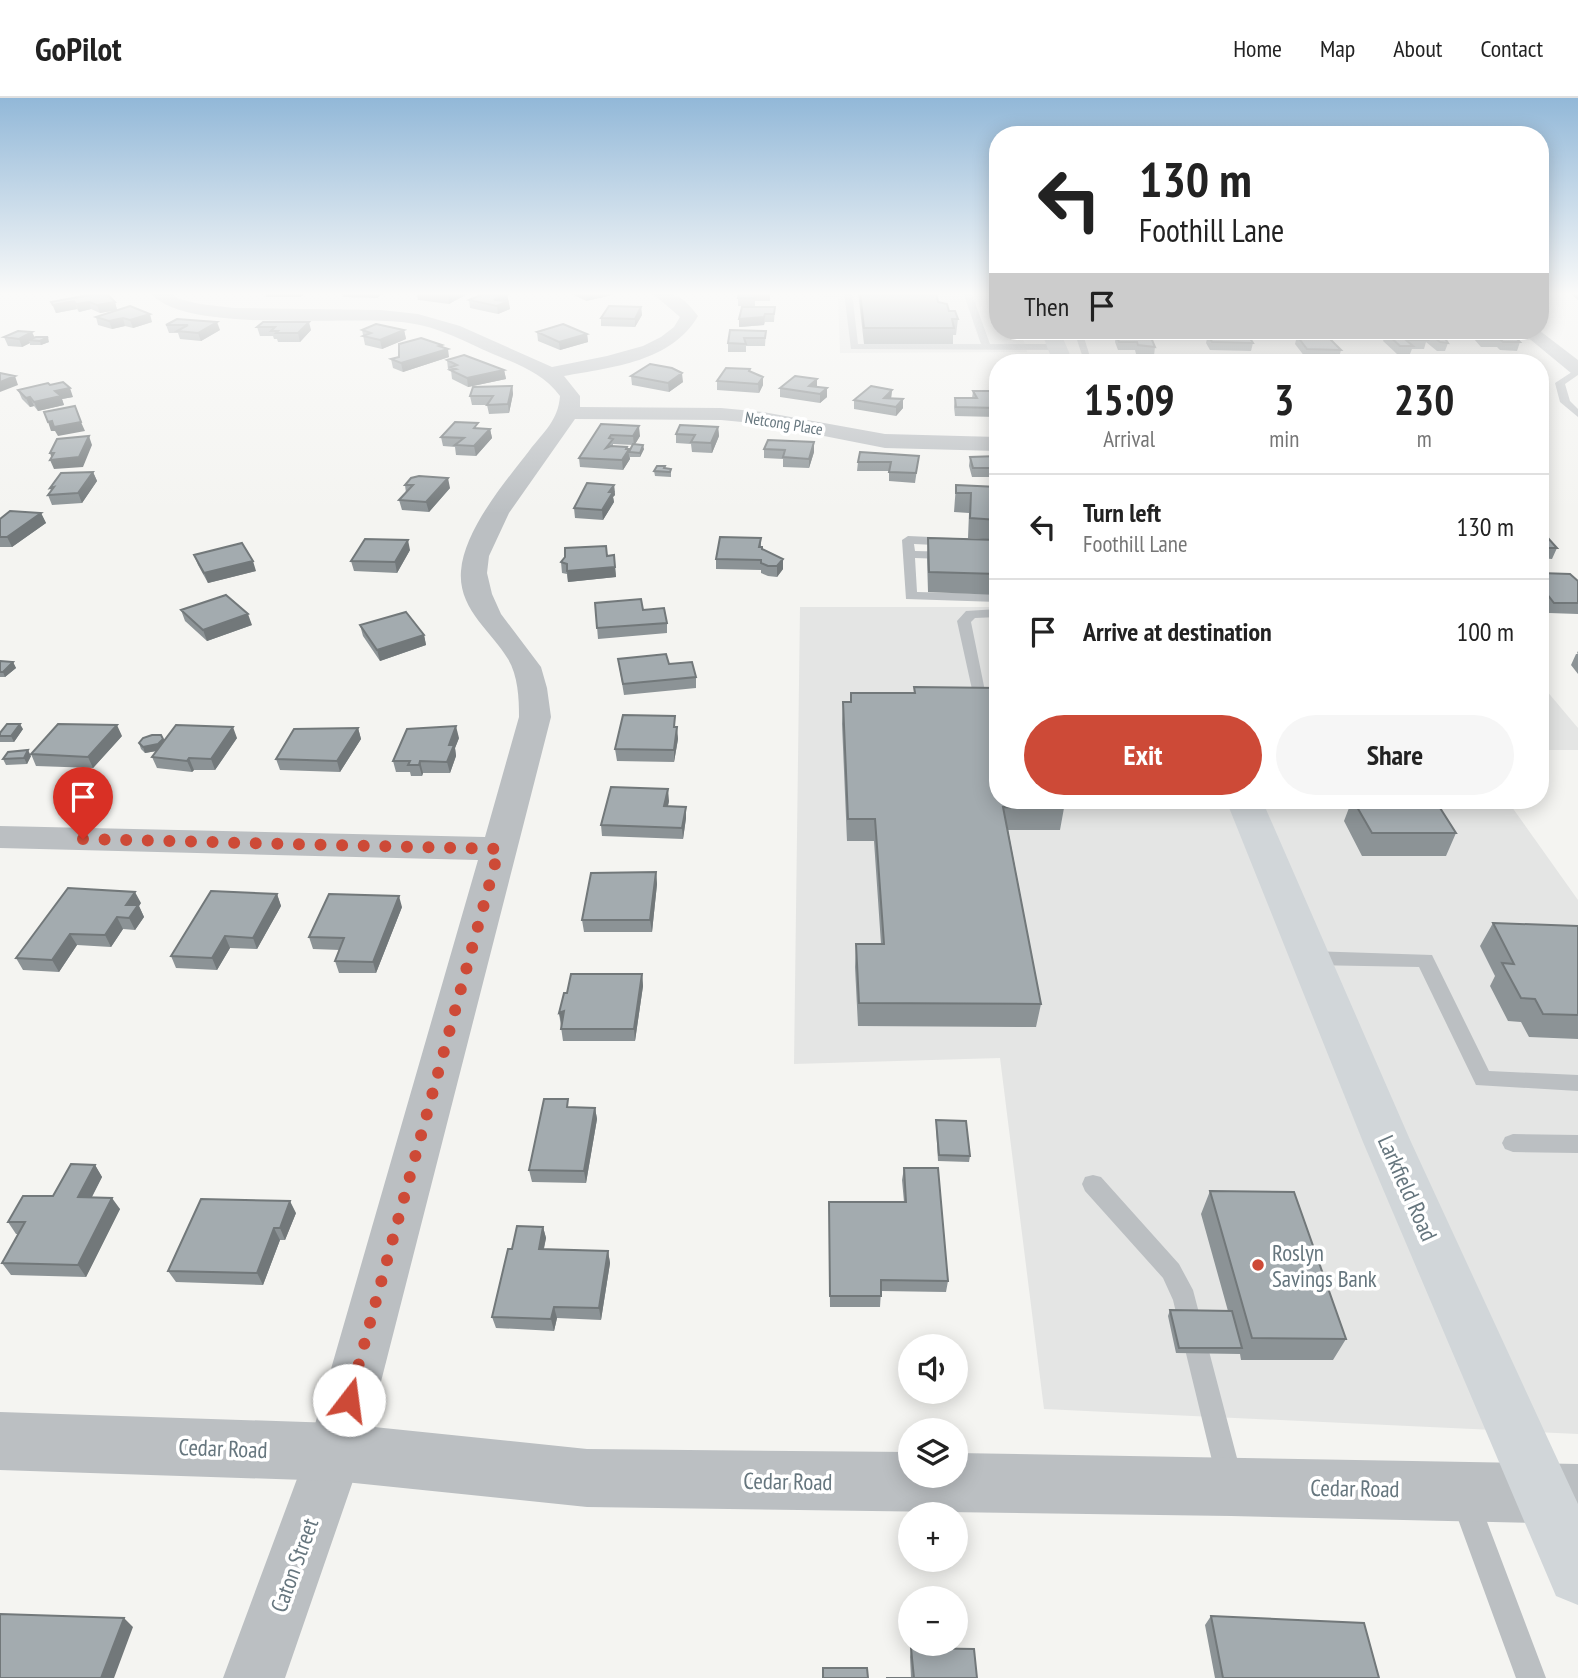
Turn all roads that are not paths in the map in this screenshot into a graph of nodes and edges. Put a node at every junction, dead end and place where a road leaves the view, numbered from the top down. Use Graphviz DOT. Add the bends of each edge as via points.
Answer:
graph roads {
  1 [pos="534,366"];
  2 [pos="583,366"];
  3 [pos="1578,370"];
  4 [pos="551,373"];
  5 [pos="569,412"];
  6 [pos="1578,414"];
  7 [pos="989,443"];
  8 [pos="989,544"];
  9 [pos="909,554"];
  10 [pos="989,557"];
  11 [pos="989,598"];
  12 [pos="989,613"];
  13 [pos="978,691"];
  14 [pos="1248,809"];
  15 [pos="0,837"];
  16 [pos="499,849"];
  17 [pos="1310,958"];
  18 [pos="1578,1083"];
  19 [pos="1513,1143"];
  20 [pos="1578,1144"];
  21 [pos="1093,1185"];
  22 [pos="0,1441"];
  23 [pos="335,1452"];
  24 [pos="1231,1486"];
  25 [pos="1461,1490"];
  26 [pos="1561,1493"];
  27 [pos="1578,1574"];
  28 [pos="254,1678"];
  29 [pos="1531,1678"];
  1 -- 4 [label="street"];
  2 -- 4 [label="street"];
  3 -- 6 [label="lane" via="1560,383 1565,402"];
  4 -- 5 [label="street" via="570,397"];
  5 -- 7 [label="street, Netcong Place" via="721,414 886,441"];
  5 -- 16 [label="street, Caton Street" via="495,516 473,571 478,597 523,660 534,687 535,717"];
  8 -- 9 [label="lane" via="908,540"];
  9 -- 10 [label="lane"];
  9 -- 11 [label="lane" via="911,596"];
  12 -- 13 [label="lane" via="971,614 964,621"];
  14 -- 17 [label="main road, Larkfield Road"];
  15 -- 16 [label="street"];
  16 -- 23 [label="street, Caton Street"];
  17 -- 18 [label="lane" via="1425,960 1483,1079"];
  17 -- 26 [label="main road, Larkfield Road" via="1391,1150"];
  19 -- 20 [label="lane"];
  21 -- 24 [label="lane" via="1171,1271 1185,1298"];
  22 -- 23 [label="street, Cedar Road"];
  23 -- 24 [label="street, Cedar Road" via="587,1478"];
  23 -- 28 [label="street, Caton Street"];
  24 -- 25 [label="street, Cedar Road"];
  25 -- 26 [label="street, Cedar Road"];
  25 -- 29 [label="lane"];
  26 -- 27 [label="main road, Larkfield Road"];
}
